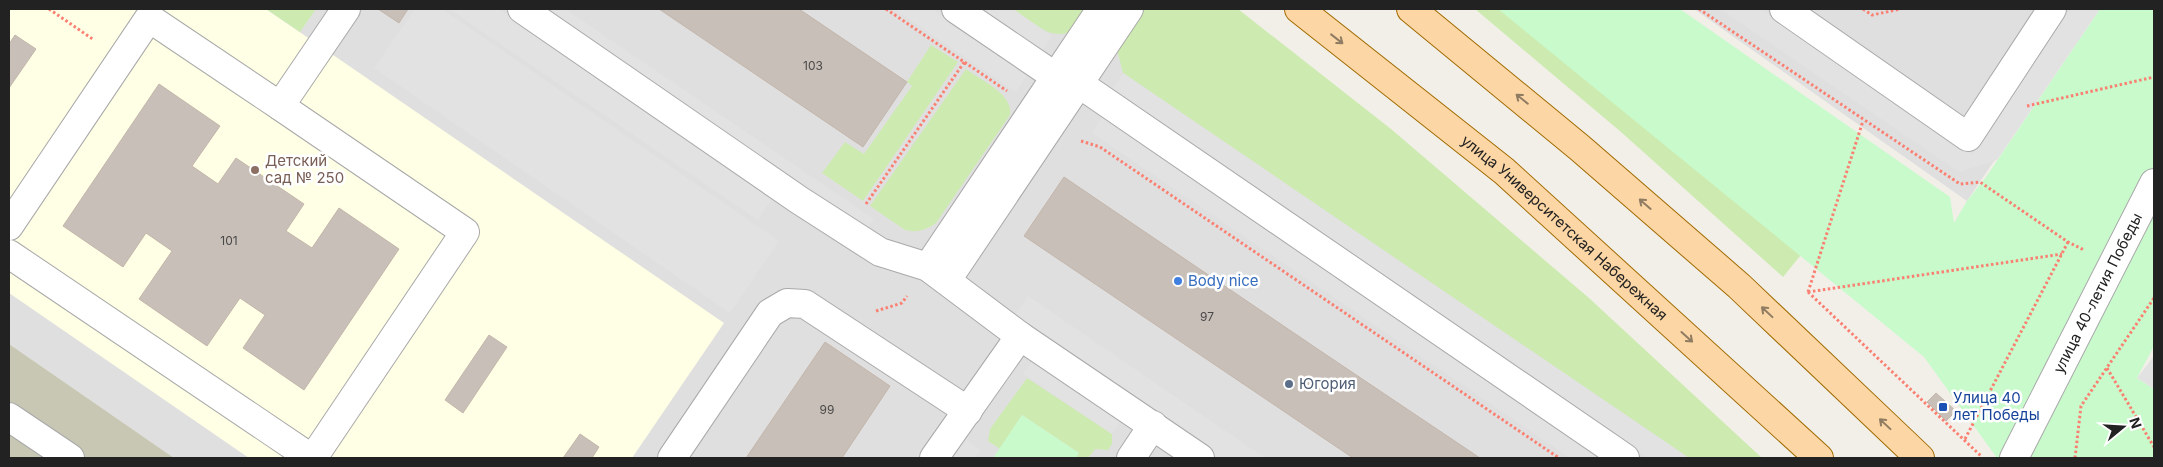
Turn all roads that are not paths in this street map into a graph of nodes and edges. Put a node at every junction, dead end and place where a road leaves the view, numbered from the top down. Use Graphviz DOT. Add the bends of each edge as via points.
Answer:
graph roads {
  1 [pos="346,9"];
  2 [pos="522,9"];
  3 [pos="956,9"];
  4 [pos="1101,9"];
  5 [pos="1129,9"];
  6 [pos="1299,9"];
  7 [pos="1411,9"];
  8 [pos="1784,9"];
  9 [pos="2052,9"];
  10 [pos="1067,80"];
  11 [pos="280,106"];
  12 [pos="2154,182"];
  13 [pos="9,226"];
  14 [pos="9,254"];
  15 [pos="938,273"];
  16 [pos="1020,336"];
  17 [pos="968,411"];
  18 [pos="9,417"];
  19 [pos="1153,425"];
  20 [pos="1194,457"];
  21 [pos="70,458"];
  22 [pos="312,458"];
  23 [pos="672,458"];
  24 [pos="934,458"];
  25 [pos="1131,458"];
  26 [pos="1625,458"];
  27 [pos="1819,458"];
  28 [pos="1920,458"];
  29 [pos="2014,458"];
  1 -- 11 [label="street"];
  2 -- 15 [label="street" via="880,252"];
  3 -- 10 [label="street"];
  4 -- 10 [label="street"];
  5 -- 10 [label="street"];
  6 -- 27 [label="main road, улица Университетская Набережная, one-way" via="1504,171"];
  28 -- 7 [label="main road, one-way" via="1739,286 1580,148"];
  8 -- 9 [label="street" via="1968,137"];
  10 -- 15 [label="street"];
  10 -- 26 [label="street"];
  11 -- 13 [label="street" via="149,18"];
  11 -- 22 [label="street" via="465,232"];
  12 -- 29 [label="street, улица 40-летия Победы"];
  14 -- 22 [label="street"];
  15 -- 16 [label="street"];
  16 -- 17 [label="street"];
  16 -- 19 [label="street"];
  17 -- 23 [label="street" via="805,304 787,303 770,313"];
  17 -- 24 [label="street"];
  18 -- 21 [label="street"];
  19 -- 20 [label="street"];
  19 -- 25 [label="street"];
}
